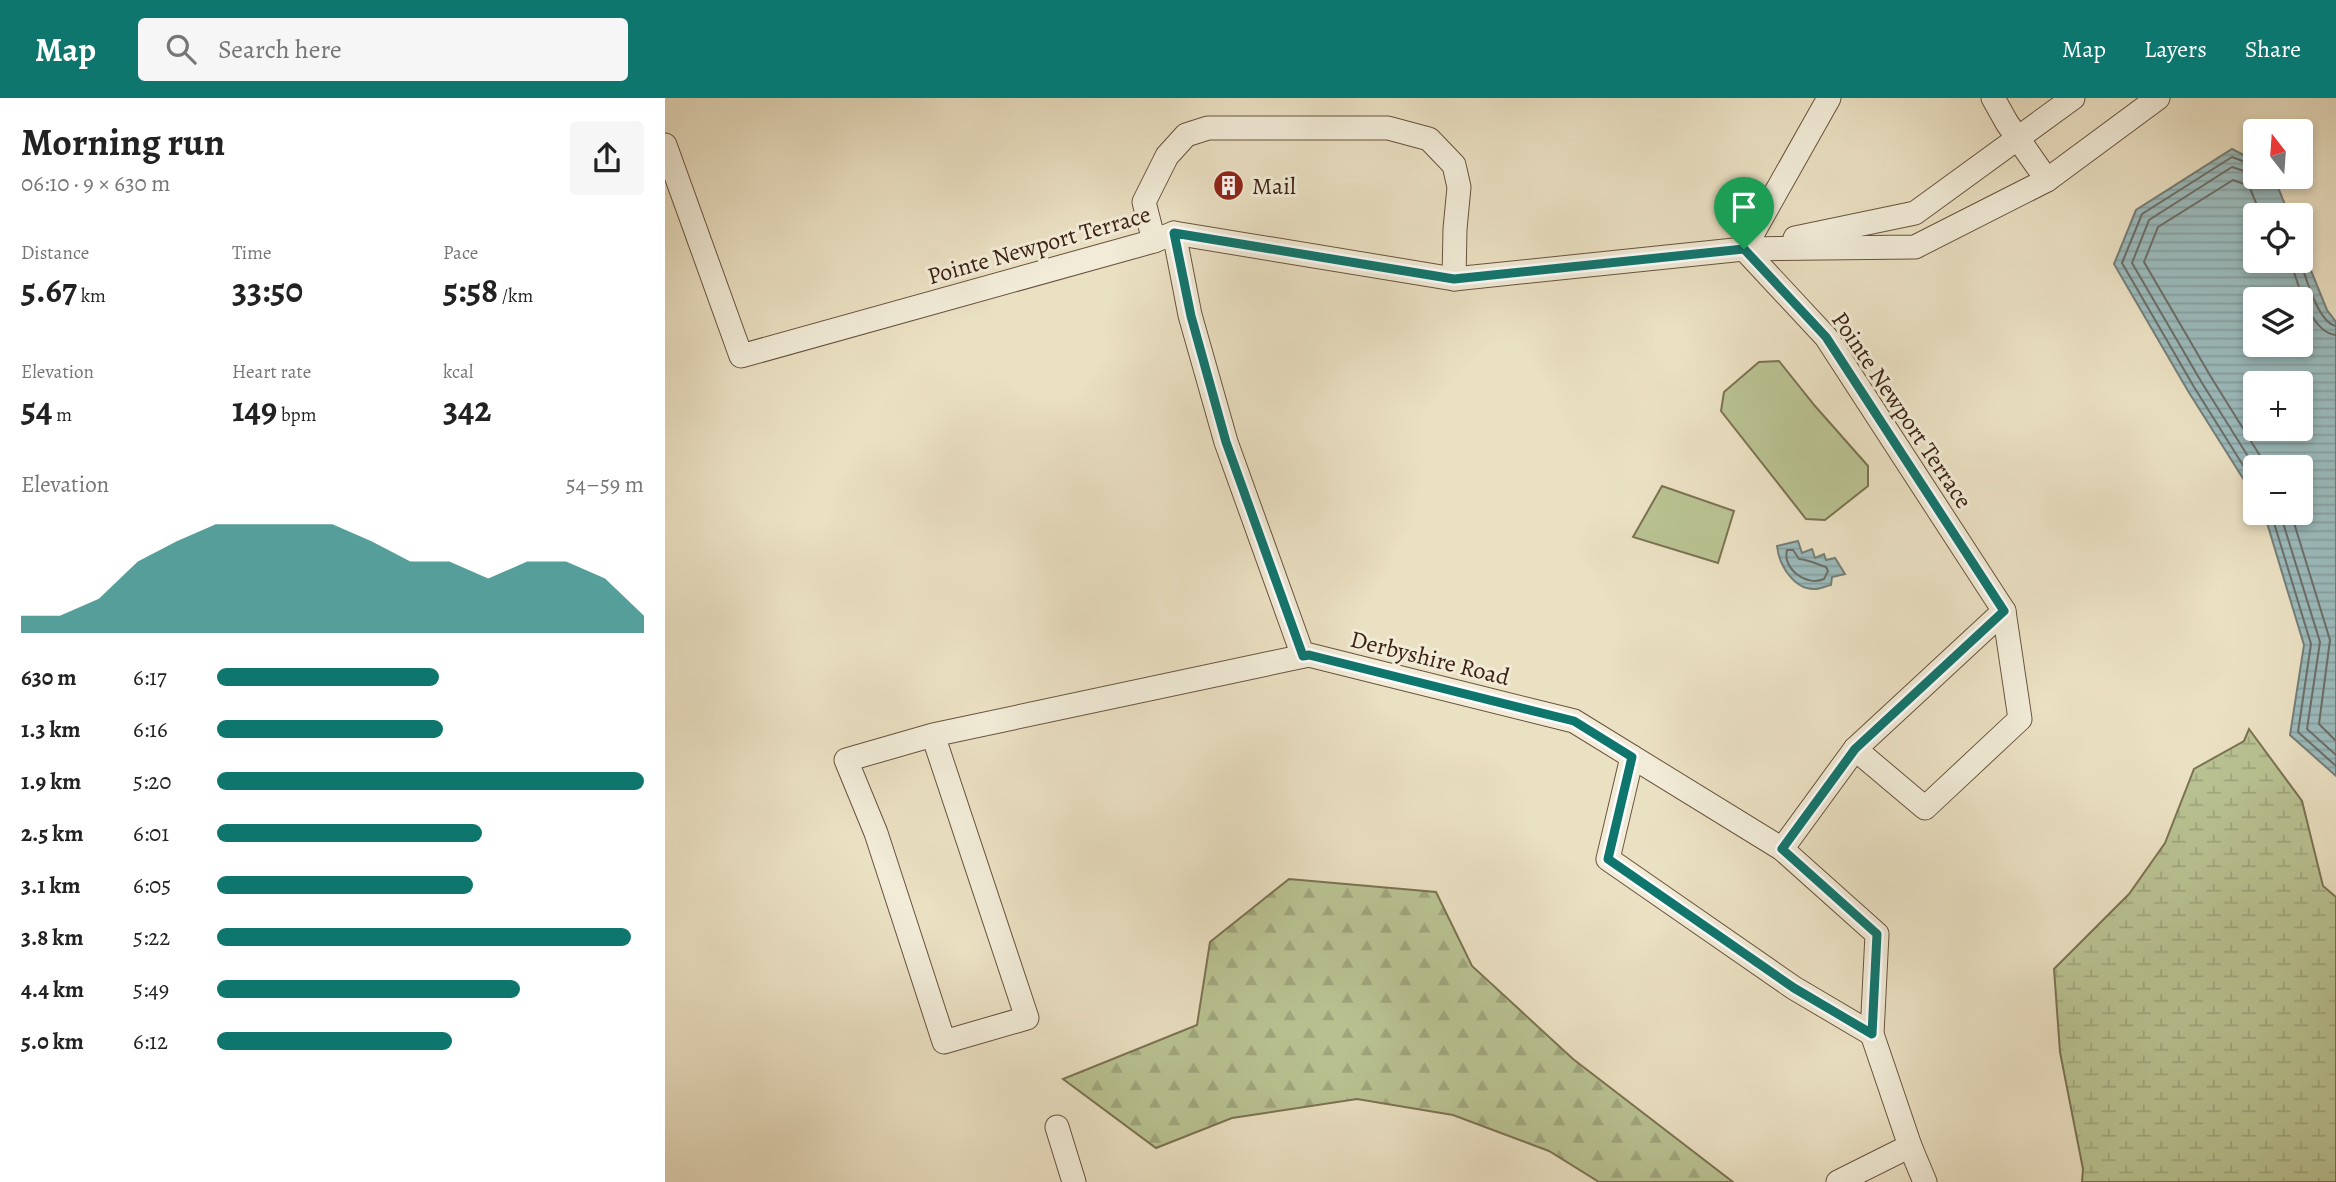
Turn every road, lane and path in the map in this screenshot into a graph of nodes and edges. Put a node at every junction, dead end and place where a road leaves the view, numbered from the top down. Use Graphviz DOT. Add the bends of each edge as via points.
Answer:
graph roads {
  1 [pos="1829,98"];
  2 [pos="1993,98"];
  3 [pos="2073,98"];
  4 [pos="2158,98"];
  5 [pos="2018,139"];
  6 [pos="665,145"];
  7 [pos="2047,180"];
  8 [pos="1164,237"];
  9 [pos="1744,249"];
  10 [pos="1454,279"];
  11 [pos="2004,611"];
  12 [pos="1303,656"];
  13 [pos="933,735"];
  14 [pos="1855,749"];
  15 [pos="1632,757"];
  16 [pos="1782,849"];
  17 [pos="1872,1034"];
  18 [pos="1057,1126"];
  19 [pos="1910,1146"];
  20 [pos="1075,1182"];
  21 [pos="1838,1182"];
  22 [pos="1925,1182"];
  1 -- 9 [label="street"];
  2 -- 5 [label="street"];
  3 -- 5 [label="street"];
  4 -- 7 [label="street"];
  5 -- 7 [label="street"];
  5 -- 9 [label="street" via="1915,213"];
  6 -- 8 [label="street, Pointe Newport Terrace" via="741,356"];
  7 -- 9 [label="street" via="1915,247"];
  8 -- 10 [label="street, Pointe Newport Terrace"];
  8 -- 10 [label="street" via="1144,202 1167,156 1186,135 1208,128 1388,128 1429,139 1454,165 1459,187"];
  8 -- 12 [label="street" via="1226,442"];
  9 -- 10 [label="street, Pointe Newport Terrace"];
  9 -- 11 [label="street, Pointe Newport Terrace" via="1826,337"];
  11 -- 14 [label="street"];
  11 -- 14 [label="street, Pointe Newport Terrace" via="2020,719 1925,808"];
  12 -- 13 [label="street, Derbyshire Road"];
  12 -- 15 [label="street, Derbyshire Road" via="1574,721"];
  13 -- 13 [label="street, Derbyshire Road" via="1027,1018 944,1042 876,833 846,760"];
  14 -- 16 [label="street"];
  15 -- 16 [label="street, Derbyshire Road"];
  15 -- 17 [label="street" via="1608,859 1794,988"];
  16 -- 17 [label="street, Derbyshire Road" via="1877,934"];
  17 -- 19 [label="street, Derbyshire Road"];
  18 -- 20 [label="street"];
  19 -- 21 [label="street"];
  19 -- 22 [label="street, Derbyshire Road"];
}
